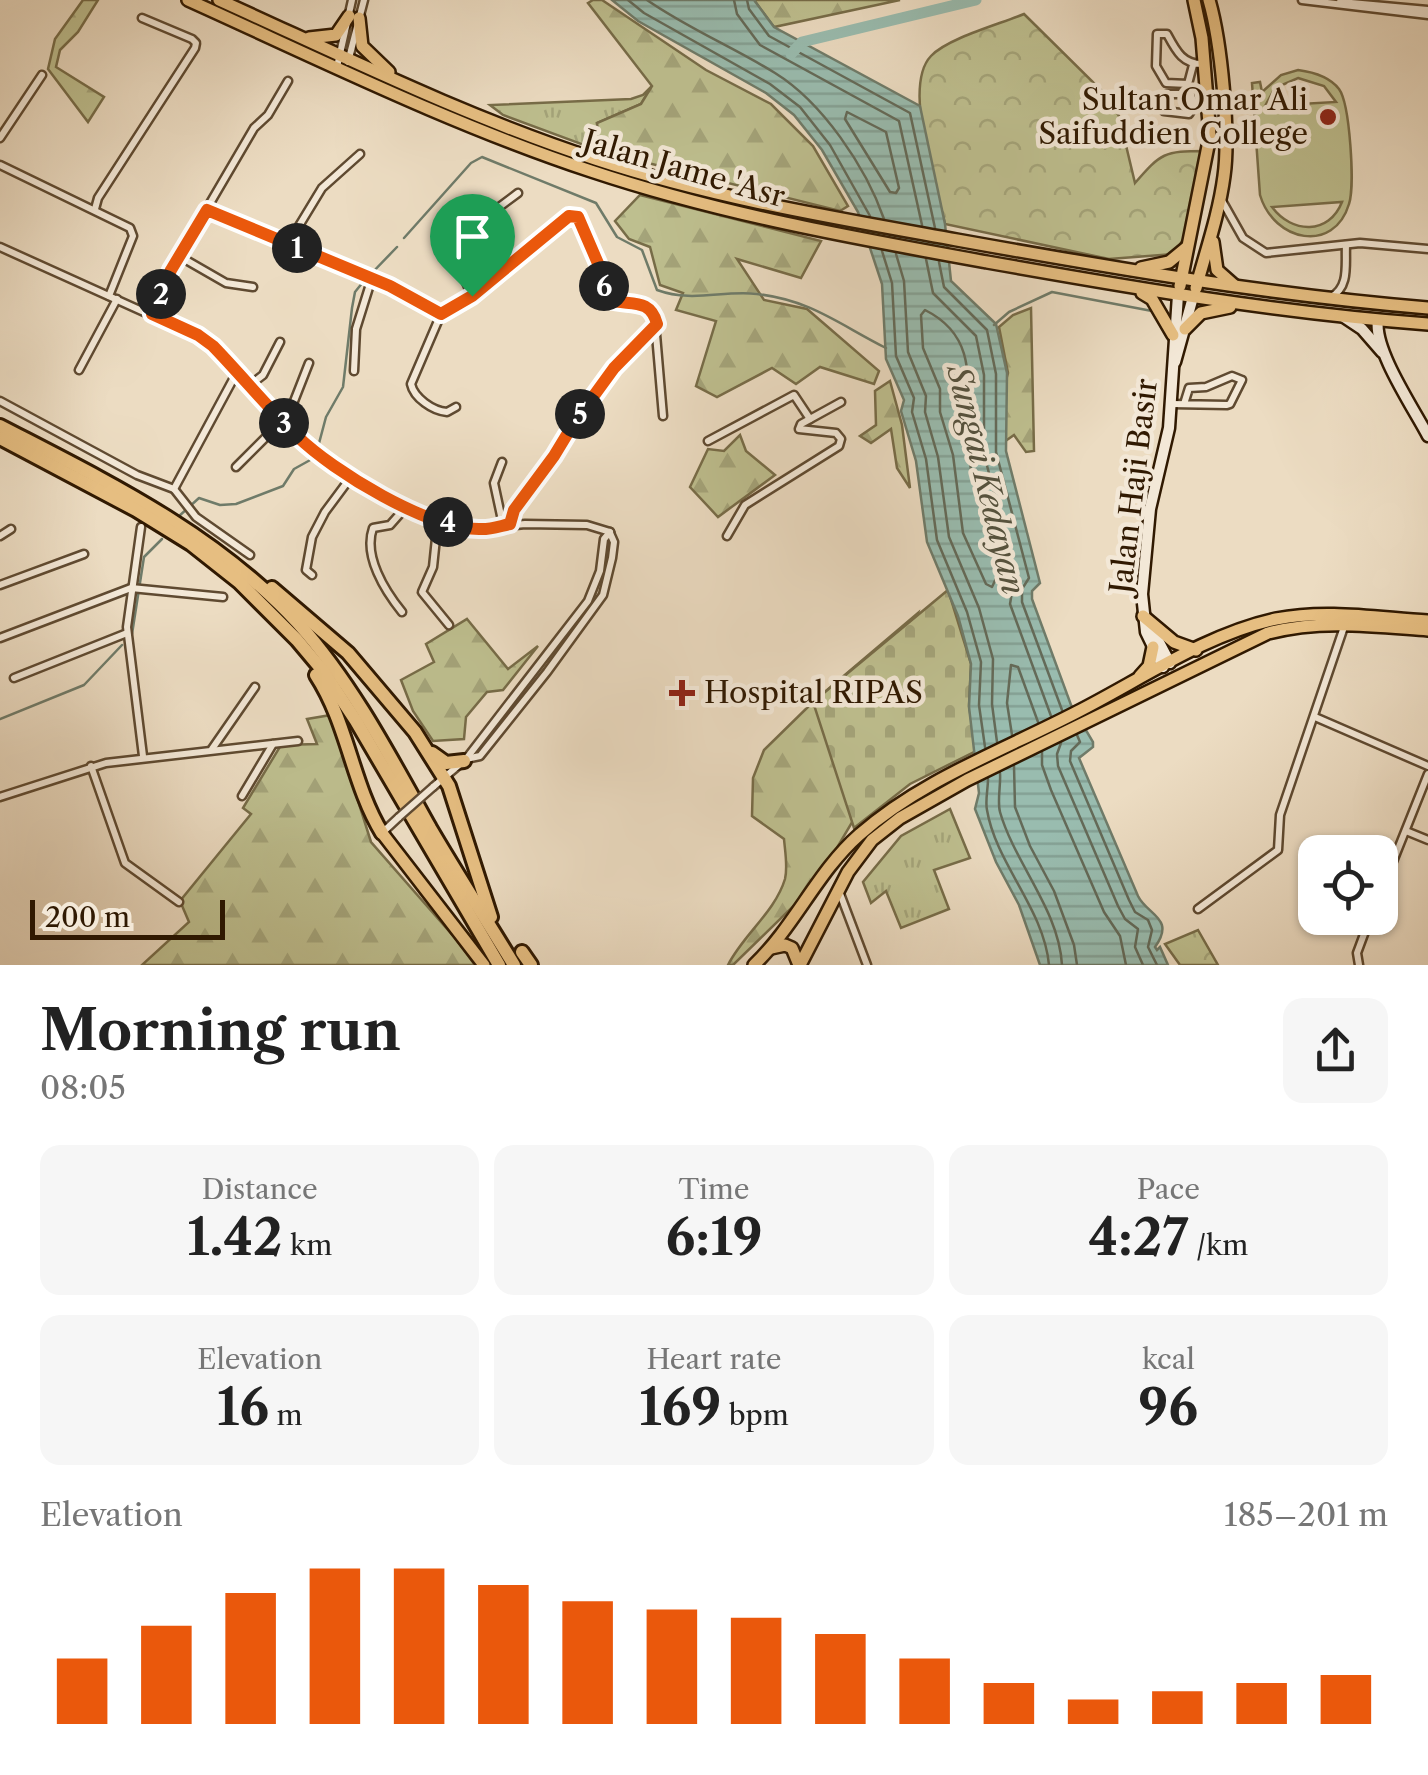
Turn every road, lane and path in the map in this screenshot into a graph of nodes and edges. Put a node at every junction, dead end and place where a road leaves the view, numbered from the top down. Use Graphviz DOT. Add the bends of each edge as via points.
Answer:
graph roads {
  1 [pos="188,0"];
  2 [pos="221,0"];
  3 [pos="352,0"];
  4 [pos="364,0"];
  5 [pos="1194,0"];
  6 [pos="1206,0"];
  7 [pos="1226,0"];
  8 [pos="1302,0"];
  9 [pos="1328,2"];
  10 [pos="1372,2"];
  11 [pos="1428,12"];
  12 [pos="354,17"];
  13 [pos="1214,17"];
  14 [pos="142,18"];
  15 [pos="304,38"];
  16 [pos="1202,38"];
  17 [pos="343,63"];
  18 [pos="1198,64"];
  19 [pos="42,75"];
  20 [pos="288,81"];
  21 [pos="400,81"];
  22 [pos="1194,106"];
  23 [pos="1208,106"];
  24 [pos="0,138"];
  25 [pos="360,154"];
  26 [pos="0,165"];
  27 [pos="518,193"];
  28 [pos="1220,198"];
  29 [pos="95,209"];
  30 [pos="207,210"];
  31 [pos="1212,228"];
  32 [pos="288,244"];
  33 [pos="1189,244"];
  34 [pos="1346,245"];
  35 [pos="0,247"];
  36 [pos="1428,249"];
  37 [pos="179,256"];
  38 [pos="1111,268"];
  39 [pos="1181,279"];
  40 [pos="371,280"];
  41 [pos="1198,282"];
  42 [pos="1344,283"];
  43 [pos="1108,284"];
  44 [pos="253,287"];
  45 [pos="1134,288"];
  46 [pos="1241,288"];
  47 [pos="1178,295"];
  48 [pos="472,296"];
  49 [pos="113,297"];
  50 [pos="1193,297"];
  51 [pos="1326,300"];
  52 [pos="1362,303"];
  53 [pos="1249,305"];
  54 [pos="1428,308"];
  55 [pos="152,314"];
  56 [pos="441,314"];
  57 [pos="1344,317"];
  58 [pos="1378,320"];
  59 [pos="657,324"];
  60 [pos="1428,324"];
  61 [pos="1179,332"];
  62 [pos="280,342"];
  63 [pos="1386,357"];
  64 [pos="309,364"];
  65 [pos="79,370"];
  66 [pos="354,371"];
  67 [pos="238,372"];
  68 [pos="249,385"];
  69 [pos="0,401"];
  70 [pos="841,402"];
  71 [pos="1172,404"];
  72 [pos="1184,404"];
  73 [pos="456,407"];
  74 [pos="663,416"];
  75 [pos="810,419"];
  76 [pos="283,422"];
  77 [pos="0,426"];
  78 [pos="1428,436"];
  79 [pos="0,438"];
  80 [pos="708,441"];
  81 [pos="502,462"];
  82 [pos="236,468"];
  83 [pos="350,477"];
  84 [pos="174,489"];
  85 [pos="405,508"];
  86 [pos="438,519"];
  87 [pos="507,525"];
  88 [pos="141,526"];
  89 [pos="10,529"];
  90 [pos="0,536"];
  91 [pos="728,536"];
  92 [pos="216,550"];
  93 [pos="84,554"];
  94 [pos="250,555"];
  95 [pos="312,574"];
  96 [pos="0,584"];
  97 [pos="131,588"];
  98 [pos="223,597"];
  99 [pos="264,605"];
  100 [pos="402,612"];
  101 [pos="1144,616"];
  102 [pos="1428,622"];
  103 [pos="1345,623"];
  104 [pos="449,624"];
  105 [pos="1428,630"];
  106 [pos="127,633"];
  107 [pos="0,638"];
  108 [pos="1153,647"];
  109 [pos="1196,650"];
  110 [pos="1166,665"];
  111 [pos="1173,677"];
  112 [pos="14,678"];
  113 [pos="1133,682"];
  114 [pos="255,687"];
  115 [pos="1082,716"];
  116 [pos="1315,717"];
  117 [pos="415,732"];
  118 [pos="298,742"];
  119 [pos="274,744"];
  120 [pos="212,750"];
  121 [pos="143,756"];
  122 [pos="466,760"];
  123 [pos="91,766"];
  124 [pos="1428,766"];
  125 [pos="1428,774"];
  126 [pos="965,775"];
  127 [pos="438,782"];
  128 [pos="242,796"];
  129 [pos="0,797"];
  130 [pos="1406,830"];
  131 [pos="382,833"];
  132 [pos="1428,840"];
  133 [pos="1398,850"];
  134 [pos="838,890"];
  135 [pos="809,898"];
  136 [pos="179,902"];
  137 [pos="1198,909"];
  138 [pos="826,914"];
  139 [pos="849,923"];
  140 [pos="1363,935"];
  141 [pos="502,946"];
  142 [pos="771,948"];
  143 [pos="512,961"];
  144 [pos="484,965"];
  145 [pos="531,965"];
  146 [pos="754,965"];
  147 [pos="800,965"];
  148 [pos="866,965"];
  149 [pos="1358,965"];
  1 -- 17 [label="main road, Jalan Jame 'Asr"];
  2 -- 15 [label="main road, Jalan Jame 'Asr"];
  3 -- 12 [label="street"];
  4 -- 12 [label="street"];
  5 -- 16 [label="main road"];
  6 -- 13 [label="main road"];
  6 -- 16 [label="main road"];
  7 -- 13 [label="main road"];
  8 -- 9 [label="street"];
  9 -- 10 [label="street"];
  9 -- 11 [label="street"];
  10 -- 11 [label="street"];
  12 -- 15 [label="main road" via="336,35"];
  12 -- 17 [label="street"];
  12 -- 21 [label="main road" via="362,46"];
  13 -- 28 [label="main road" via="1226,143"];
  14 -- 29 [label="street" via="196,43"];
  15 -- 17 [label="main road, Jalan Jame 'Asr"];
  16 -- 18 [label="main road"];
  17 -- 21 [label="main road, Jalan Jame 'Asr"];
  17 -- 43 [label="main road, Jalan Jame 'Asr" via="493,136 717,208"];
  18 -- 18 [label="street" via="1178,56 1167,34 1157,34 1155,59 1166,83 1188,84"];
  18 -- 23 [label="main road"];
  19 -- 24 [label="street"];
  20 -- 30 [label="street"];
  21 -- 38 [label="main road, Jalan Jame 'Asr" via="598,160 720,194"];
  22 -- 22 [label="street" via="1191,94 1168,94 1164,111 1189,114"];
  22 -- 23 [label="street"];
  23 -- 33 [label="main road" via="1207,162"];
  25 -- 32 [label="street" via="322,188"];
  26 -- 29 [label="street"];
  27 -- 48 [label="street" via="455,246"];
  28 -- 31 [label="main road"];
  28 -- 34 [label="street" via="1258,250"];
  29 -- 49 [label="street" via="127,225 132,236"];
  30 -- 32 [label="street"];
  30 -- 37 [label="street"];
  31 -- 41 [label="main road"];
  31 -- 46 [label="main road" via="1217,270"];
  32 -- 40 [label="street"];
  33 -- 38 [label="main road" via="1155,267"];
  33 -- 39 [label="main road"];
  34 -- 36 [label="street"];
  34 -- 42 [label="street"];
  35 -- 49 [label="street"];
  37 -- 44 [label="street" via="226,283"];
  37 -- 55 [label="street"];
  38 -- 39 [label="main road, Jalan Jame 'Asr"];
  38 -- 43 [label="main road"];
  39 -- 41 [label="main road, Jalan Jame 'Asr"];
  39 -- 47 [label="main road"];
  40 -- 56 [label="street"];
  40 -- 66 [label="street" via="356,329"];
  41 -- 46 [label="main road, Jalan Jame 'Asr"];
  41 -- 50 [label="main road"];
  42 -- 51 [label="street"];
  42 -- 52 [label="street"];
  43 -- 45 [label="main road, Jalan Jame 'Asr"];
  45 -- 47 [label="main road, Jalan Jame 'Asr"];
  45 -- 61 [label="main road"];
  46 -- 51 [label="main road, Jalan Jame 'Asr"];
  47 -- 50 [label="main road, Jalan Jame 'Asr"];
  47 -- 61 [label="main road, Jalan Haji Basir"];
  48 -- 56 [label="street"];
  48 -- 59 [label="street" via="574,215 609,300 648,306"];
  49 -- 55 [label="street"];
  49 -- 65 [label="street"];
  50 -- 53 [label="main road, Jalan Jame 'Asr"];
  50 -- 61 [label="main road, Jalan Haji Basir"];
  51 -- 52 [label="main road, Jalan Jame 'Asr"];
  52 -- 54 [label="main road, Jalan Jame 'Asr"];
  53 -- 57 [label="main road, Jalan Jame 'Asr"];
  53 -- 61 [label="main road" via="1201,313"];
  55 -- 67 [label="street" via="206,340"];
  56 -- 73 [label="street" via="412,391 440,412"];
  57 -- 58 [label="main road, Jalan Jame 'Asr"];
  57 -- 63 [label="main road"];
  58 -- 60 [label="main road, Jalan Jame 'Asr"];
  58 -- 63 [label="main road"];
  59 -- 74 [label="street"];
  59 -- 87 [label="street" via="614,368"];
  61 -- 71 [label="main road, Jalan Haji Basir"];
  62 -- 68 [label="street" via="263,375"];
  63 -- 78 [label="main road"];
  64 -- 76 [label="street"];
  67 -- 68 [label="street"];
  67 -- 84 [label="street"];
  68 -- 76 [label="street"];
  69 -- 84 [label="street"];
  70 -- 75 [label="street"];
  71 -- 72 [label="street"];
  71 -- 101 [label="main road, Jalan Haji Basir" via="1148,521"];
  72 -- 72 [label="street" via="1230,404 1242,380 1232,376 1190,388"];
  75 -- 80 [label="street" via="794,395"];
  75 -- 91 [label="street" via="798,429 836,433 841,443 745,504"];
  76 -- 82 [label="street"];
  76 -- 83 [label="street"];
  77 -- 92 [label="highway" via="143,501"];
  79 -- 99 [label="highway" via="164,526"];
  81 -- 87 [label="street" via="494,482"];
  83 -- 85 [label="street"];
  83 -- 95 [label="street" via="312,537 306,570"];
  84 -- 94 [label="street" via="196,518"];
  85 -- 86 [label="street"];
  85 -- 100 [label="street" via="390,524 373,528 370,540 378,574"];
  86 -- 87 [label="street" via="479,530"];
  86 -- 104 [label="street" via="422,592"];
  87 -- 122 [label="street" via="586,524 610,532 588,601"];
  88 -- 97 [label="street"];
  89 -- 90 [label="street"];
  92 -- 117 [label="highway" via="348,652"];
  92 -- 141 [label="highway" via="294,620 334,668"];
  93 -- 96 [label="street"];
  97 -- 98 [label="street"];
  97 -- 106 [label="street"];
  97 -- 107 [label="street"];
  99 -- 131 [label="highway" via="321,681"];
  99 -- 143 [label="highway" via="340,695"];
  101 -- 108 [label="main road, Jalan Haji Basir"];
  101 -- 109 [label="main road" via="1174,642"];
  101 -- 110 [label="main road, Jalan Haji Basir"];
  102 -- 109 [label="main road" via="1295,616"];
  103 -- 105 [label="main road"];
  103 -- 111 [label="main road" via="1268,633"];
  103 -- 116 [label="street"];
  106 -- 112 [label="street"];
  106 -- 121 [label="street"];
  108 -- 110 [label="main road, Jalan Haji Basir"];
  108 -- 113 [label="main road" via="1148,666"];
  109 -- 110 [label="main road"];
  110 -- 111 [label="main road, Jalan Haji Basir"];
  110 -- 113 [label="main road"];
  111 -- 115 [label="main road"];
  113 -- 115 [label="main road"];
  114 -- 120 [label="street"];
  115 -- 126 [label="main road"];
  116 -- 124 [label="street"];
  116 -- 137 [label="street" via="1280,815 1276,853"];
  117 -- 122 [label="highway" via="441,762"];
  117 -- 127 [label="highway"];
  118 -- 119 [label="street"];
  119 -- 120 [label="street"];
  119 -- 128 [label="street"];
  120 -- 121 [label="street"];
  121 -- 123 [label="street"];
  122 -- 127 [label="street"];
  123 -- 129 [label="street"];
  123 -- 136 [label="street" via="125,863"];
  125 -- 130 [label="street"];
  126 -- 134 [label="main road" via="886,828"];
  126 -- 135 [label="main road" via="876,820"];
  127 -- 131 [label="street, bridge"];
  127 -- 141 [label="highway"];
  130 -- 132 [label="street"];
  130 -- 133 [label="street"];
  131 -- 144 [label="main road"];
  134 -- 135 [label="main road" via="822,888"];
  134 -- 138 [label="main road"];
  134 -- 139 [label="street"];
  135 -- 142 [label="main road"];
  138 -- 139 [label="street"];
  138 -- 147 [label="main road"];
  139 -- 148 [label="street"];
  140 -- 149 [label="street"];
  141 -- 143 [label="highway"];
  142 -- 146 [label="main road"];
  142 -- 147 [label="main road" via="792,948"];
  143 -- 145 [label="highway"];
}
